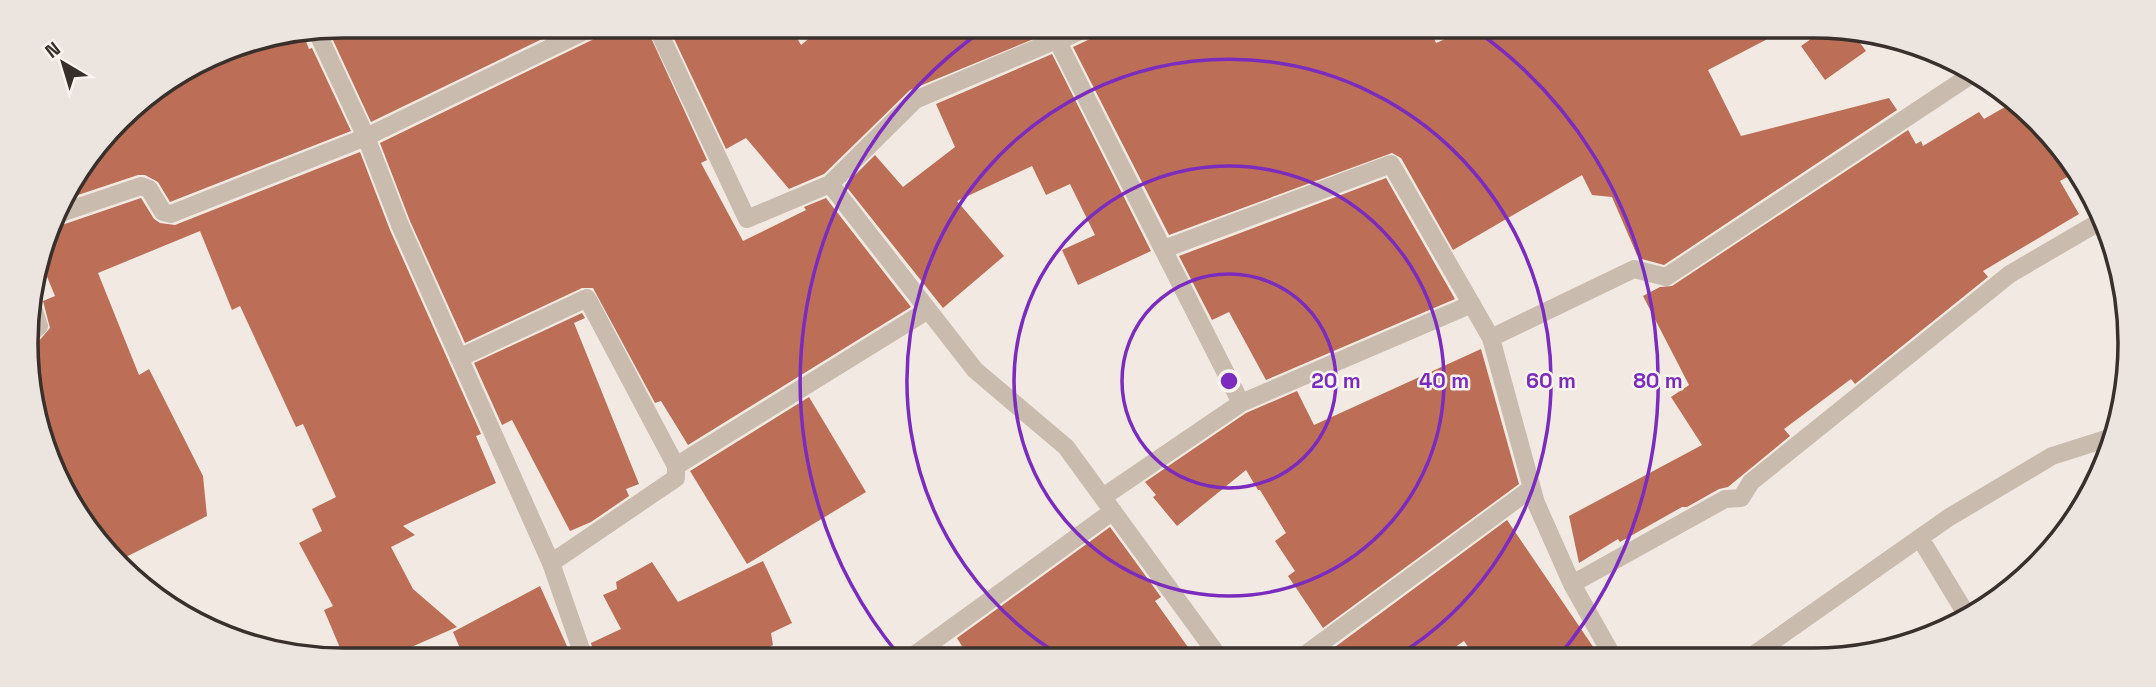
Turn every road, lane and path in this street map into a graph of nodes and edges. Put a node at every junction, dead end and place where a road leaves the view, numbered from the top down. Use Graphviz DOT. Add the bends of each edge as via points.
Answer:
graph roads {
  1 [pos="570,38"];
  2 [pos="662,38"];
  3 [pos="1065,38"];
  4 [pos="320,39"];
  5 [pos="1056,42"];
  6 [pos="1965,79"];
  7 [pos="366,137"];
  8 [pos="830,184"];
  9 [pos="70,210"];
  10 [pos="2093,225"];
  11 [pos="1164,249"];
  12 [pos="1472,304"];
  13 [pos="928,310"];
  14 [pos="1491,338"];
  15 [pos="459,358"];
  16 [pos="1241,403"];
  17 [pos="2102,440"];
  18 [pos="676,466"];
  19 [pos="1532,488"];
  20 [pos="1108,504"];
  21 [pos="1920,538"];
  22 [pos="551,563"];
  23 [pos="1572,584"];
  24 [pos="1963,609"];
  25 [pos="581,648"];
  26 [pos="923,648"];
  27 [pos="1212,648"];
  28 [pos="1314,648"];
  29 [pos="1608,648"];
  30 [pos="1763,648"];
  1 -- 7 [label="street"];
  2 -- 8 [label="street" via="747,219"];
  3 -- 5 [label="street"];
  4 -- 7 [label="street"];
  5 -- 8 [label="street" via="915,100"];
  5 -- 11 [label="street"];
  6 -- 14 [label="street" via="1666,276 1634,269"];
  7 -- 9 [label="street" via="171,214 163,212 149,189 141,186"];
  7 -- 15 [label="street"];
  8 -- 13 [label="street"];
  10 -- 23 [label="street" via="2010,274 1751,482 1741,498 1726,499"];
  11 -- 12 [label="street" via="1391,164"];
  11 -- 16 [label="street"];
  12 -- 14 [label="street"];
  12 -- 16 [label="street"];
  13 -- 18 [label="street"];
  13 -- 20 [label="street" via="975,369 1066,447"];
  14 -- 19 [label="street"];
  15 -- 18 [label="street" via="587,298"];
  15 -- 22 [label="street"];
  16 -- 20 [label="street"];
  17 -- 21 [label="street" via="2052,456"];
  18 -- 22 [label="street" via="676,478"];
  19 -- 23 [label="street"];
  19 -- 28 [label="street"];
  20 -- 26 [label="street"];
  20 -- 27 [label="street"];
  21 -- 24 [label="street"];
  21 -- 30 [label="street"];
  22 -- 25 [label="street"];
  23 -- 29 [label="street"];
}
